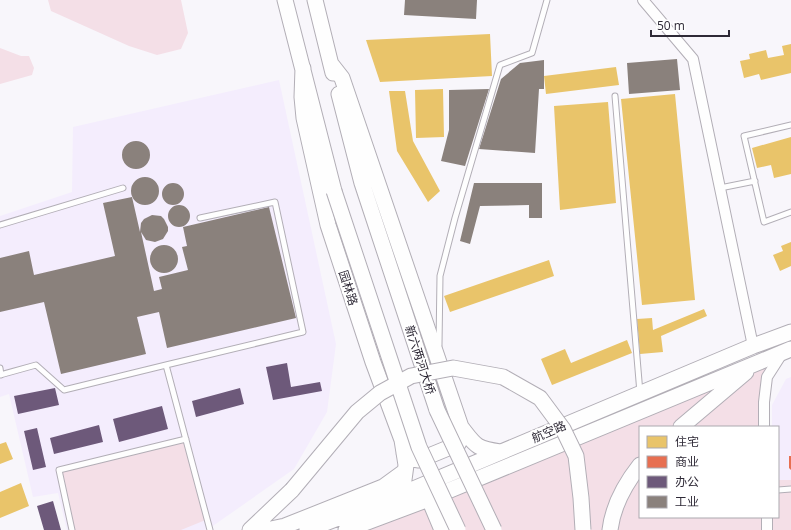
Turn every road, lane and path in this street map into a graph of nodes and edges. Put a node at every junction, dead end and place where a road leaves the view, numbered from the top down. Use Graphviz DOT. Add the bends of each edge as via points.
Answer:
graph roads {
  1 [pos="285,0"];
  2 [pos="315,0"];
  3 [pos="547,0"];
  4 [pos="643,0"];
  5 [pos="331,64"];
  6 [pos="303,68"];
  7 [pos="615,96"];
  8 [pos="791,125"];
  9 [pos="755,181"];
  10 [pos="123,188"];
  11 [pos="720,188"];
  12 [pos="791,212"];
  13 [pos="200,218"];
  14 [pos="0,226"];
  15 [pos="791,332"];
  16 [pos="753,346"];
  17 [pos="787,350"];
  18 [pos="439,360"];
  19 [pos="757,363"];
  20 [pos="166,365"];
  21 [pos="0,368"];
  22 [pos="1,375"];
  23 [pos="640,394"];
  24 [pos="682,426"];
  25 [pos="764,426"];
  26 [pos="463,429"];
  27 [pos="186,439"];
  28 [pos="500,452"];
  29 [pos="404,453"];
  30 [pos="639,466"];
  31 [pos="405,471"];
  32 [pos="791,489"];
  33 [pos="779,490"];
  34 [pos="390,498"];
  35 [pos="429,499"];
  36 [pos="767,518"];
  37 [pos="72,530"];
  38 [pos="210,530"];
  39 [pos="250,530"];
  40 [pos="266,530"];
  41 [pos="307,530"];
  42 [pos="346,530"];
  43 [pos="442,530"];
  44 [pos="458,530"];
  45 [pos="494,530"];
  46 [pos="583,530"];
  47 [pos="610,530"];
  48 [pos="767,530"];
  1 -- 6 [label="main road, 园林路"];
  2 -- 5 [label="main road"];
  3 -- 18 [label="lane" via="532,53 500,65 440,276"];
  4 -- 11 [label="street" via="693,59"];
  5 -- 18 [label="main road" via="342,78"];
  5 -- 45 [label="main road, 新六两河大桥, bridge" via="362,183 437,410"];
  6 -- 29 [label="main road, 园林路" via="304,118 328,225 373,362 402,440"];
  6 -- 44 [label="main road, 园林路, bridge" via="334,191 419,447"];
  7 -- 23 [label="lane"];
  8 -- 9 [label="lane" via="744,136"];
  9 -- 11 [label="lane"];
  9 -- 12 [label="lane" via="764,222"];
  10 -- 14 [label="lane"];
  11 -- 16 [label="street"];
  13 -- 20 [label="lane" via="275,202 303,332"];
  15 -- 16 [label="main road, 航空路"];
  16 -- 23 [label="main road, 航空路"];
  17 -- 19 [label="main road, 航空路"];
  17 -- 25 [label="street" via="767,377"];
  18 -- 26 [label="main road"];
  19 -- 24 [label="main road"];
  19 -- 35 [label="main road, 航空路"];
  20 -- 22 [label="lane" via="64,390 36,365"];
  20 -- 27 [label="lane"];
  21 -- 22 [label="lane"];
  23 -- 28 [label="main road, 航空路"];
  26 -- 28 [label="main road" via="472,442 483,449"];
  26 -- 29 [label="main road" via="458,444 419,460"];
  27 -- 37 [label="lane" via="59,470"];
  27 -- 38 [label="lane"];
  28 -- 34 [label="main road, 航空路"];
  29 -- 31 [label="main road, 园林路"];
  30 -- 47 [label="main road" via="630,477 618,501"];
  31 -- 34 [label="main road, 园林路" via="402,487"];
  31 -- 40 [label="main road" via="383,487 285,526"];
  32 -- 33 [label="lane"];
  34 -- 41 [label="main road, 航空路"];
  35 -- 42 [label="main road, 航空路"];
  35 -- 43 [label="main road"];
  36 -- 48 [label="street"];
  39 -- 46 [label="main road, bridge" via="292,490 357,412 380,392 411,376 453,368 503,377 540,398 563,429 576,456"];
}
